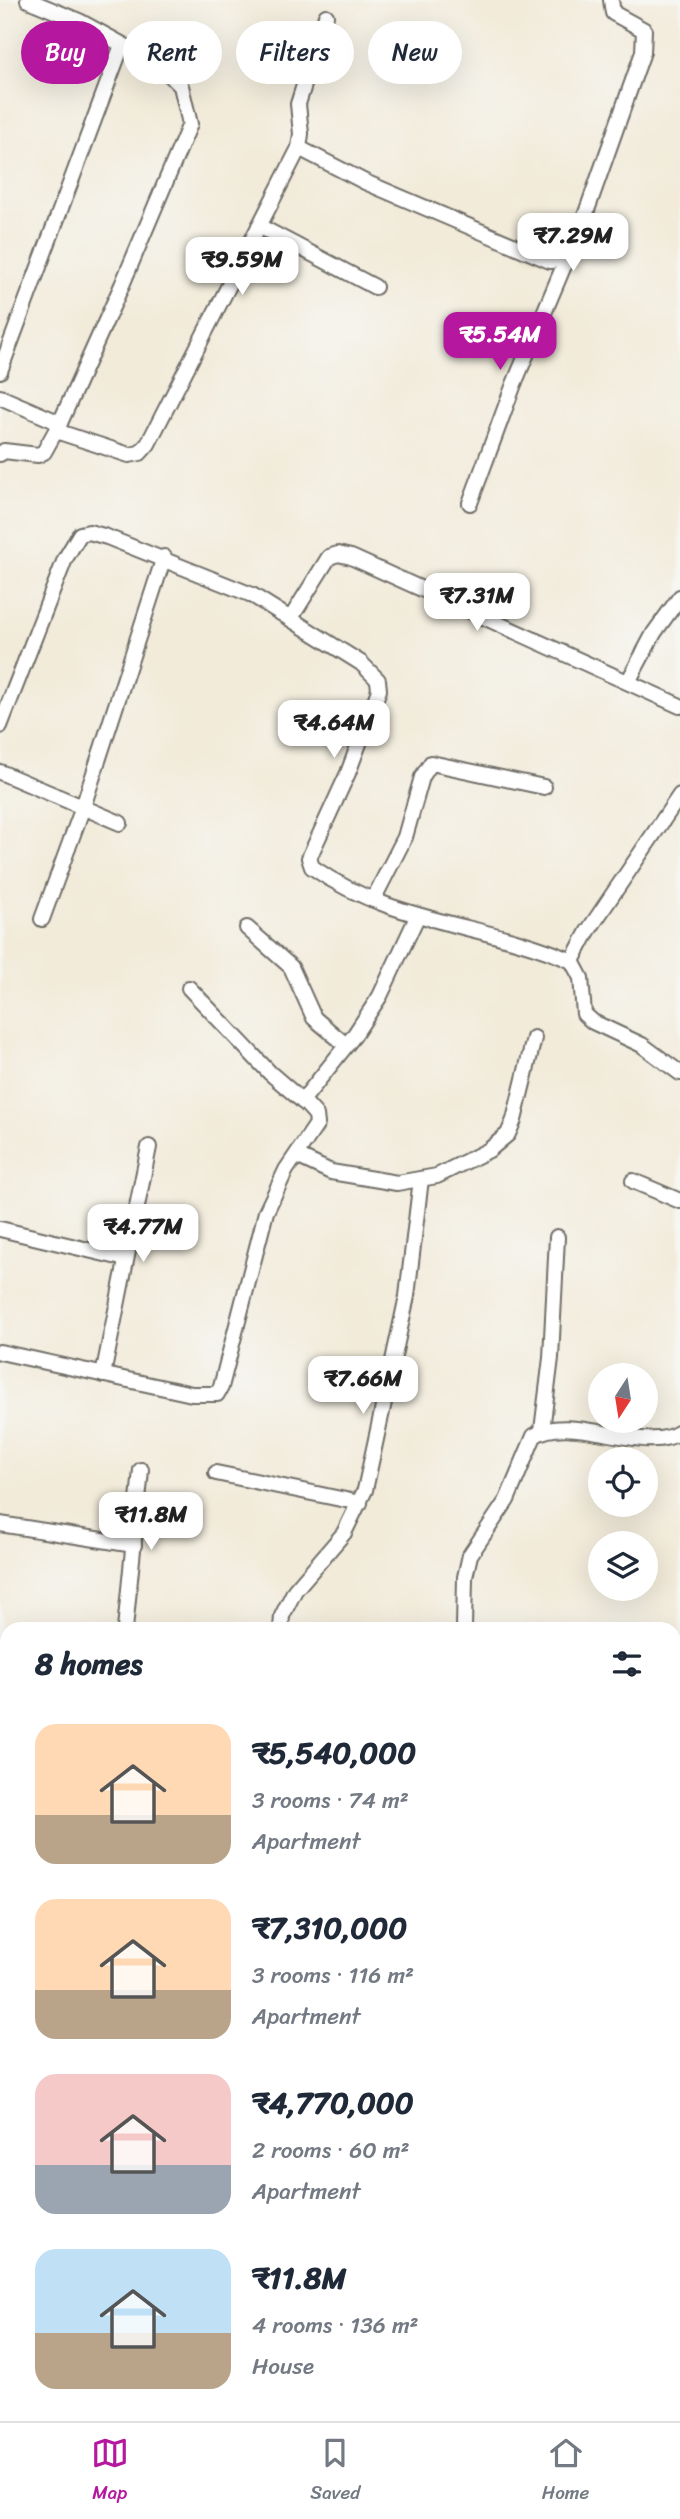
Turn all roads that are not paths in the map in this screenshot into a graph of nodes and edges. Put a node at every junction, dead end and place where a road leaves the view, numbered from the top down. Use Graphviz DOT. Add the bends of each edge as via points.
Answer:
graph roads {
  1 [pos="28,0"];
  2 [pos="611,0"];
  3 [pos="326,16"];
  4 [pos="122,45"];
  5 [pos="299,148"];
  6 [pos="259,226"];
  7 [pos="568,256"];
  8 [pos="375,287"];
  9 [pos="0,371"];
  10 [pos="0,397"];
  11 [pos="58,427"];
  12 [pos="0,454"];
  13 [pos="470,503"];
  14 [pos="164,557"];
  15 [pos="680,597"];
  16 [pos="291,618"];
  17 [pos="628,682"];
  18 [pos="680,706"];
  19 [pos="0,726"];
  20 [pos="0,772"];
  21 [pos="544,787"];
  22 [pos="680,795"];
  23 [pos="83,807"];
  24 [pos="120,823"];
  25 [pos="373,900"];
  26 [pos="417,917"];
  27 [pos="42,919"];
  28 [pos="247,928"];
  29 [pos="572,961"];
  30 [pos="189,988"];
  31 [pos="534,1038"];
  32 [pos="346,1045"];
  33 [pos="680,1073"];
  34 [pos="302,1101"];
  35 [pos="149,1147"];
  36 [pos="297,1156"];
  37 [pos="421,1179"];
  38 [pos="633,1181"];
  39 [pos="680,1202"];
  40 [pos="0,1229"];
  41 [pos="557,1237"];
  42 [pos="126,1259"];
  43 [pos="0,1352"];
  44 [pos="103,1375"];
  45 [pos="542,1430"];
  46 [pos="680,1432"];
  47 [pos="141,1470"];
  48 [pos="216,1473"];
  49 [pos="360,1503"];
  50 [pos="0,1524"];
  51 [pos="134,1545"];
  52 [pos="126,1622"];
  53 [pos="282,1622"];
  54 [pos="464,1622"];
  1 -- 4 [label="street"];
  2 -- 7 [label="street" via="613,13 644,30 643,52"];
  3 -- 5 [label="street" via="298,104"];
  4 -- 9 [label="street"];
  4 -- 11 [label="street" via="175,78 186,100 190,124"];
  5 -- 6 [label="street"];
  5 -- 7 [label="street" via="365,182 550,261"];
  6 -- 8 [label="street"];
  6 -- 11 [label="street" via="140,453 114,452"];
  7 -- 13 [label="street"];
  10 -- 11 [label="street"];
  11 -- 12 [label="street" via="38,455"];
  14 -- 16 [label="street" via="252,595"];
  14 -- 19 [label="street" via="89,532 80,534 65,559"];
  14 -- 23 [label="street"];
  15 -- 17 [label="street"];
  16 -- 17 [label="street" via="329,557 338,554"];
  16 -- 25 [label="street" via="361,663 378,681 379,690 348,773 309,858 319,872"];
  17 -- 18 [label="street"];
  20 -- 23 [label="street"];
  21 -- 25 [label="street" via="431,763 422,777 405,837"];
  22 -- 29 [label="street"];
  23 -- 24 [label="street"];
  23 -- 27 [label="street"];
  25 -- 26 [label="street"];
  26 -- 29 [label="street"];
  26 -- 32 [label="street" via="380,996"];
  28 -- 32 [label="street" via="290,967 314,1018"];
  29 -- 33 [label="street" via="581,978 584,1014 642,1045"];
  30 -- 34 [label="street"];
  31 -- 37 [label="street" via="508,1134 489,1150"];
  32 -- 34 [label="street"];
  34 -- 36 [label="street" via="316,1115 317,1124"];
  35 -- 42 [label="street"];
  36 -- 37 [label="street" via="352,1176 397,1182"];
  36 -- 44 [label="street" via="271,1198 259,1232 217,1394 192,1394"];
  37 -- 49 [label="street" via="407,1296"];
  38 -- 39 [label="street"];
  40 -- 42 [label="street"];
  41 -- 45 [label="street"];
  42 -- 44 [label="street"];
  43 -- 44 [label="street"];
  45 -- 46 [label="street" via="657,1439"];
  45 -- 54 [label="street" via="534,1436 507,1500 470,1555"];
  47 -- 51 [label="street"];
  48 -- 49 [label="street"];
  49 -- 53 [label="street" via="344,1533 295,1590"];
  50 -- 51 [label="street"];
  51 -- 52 [label="street"];
}
